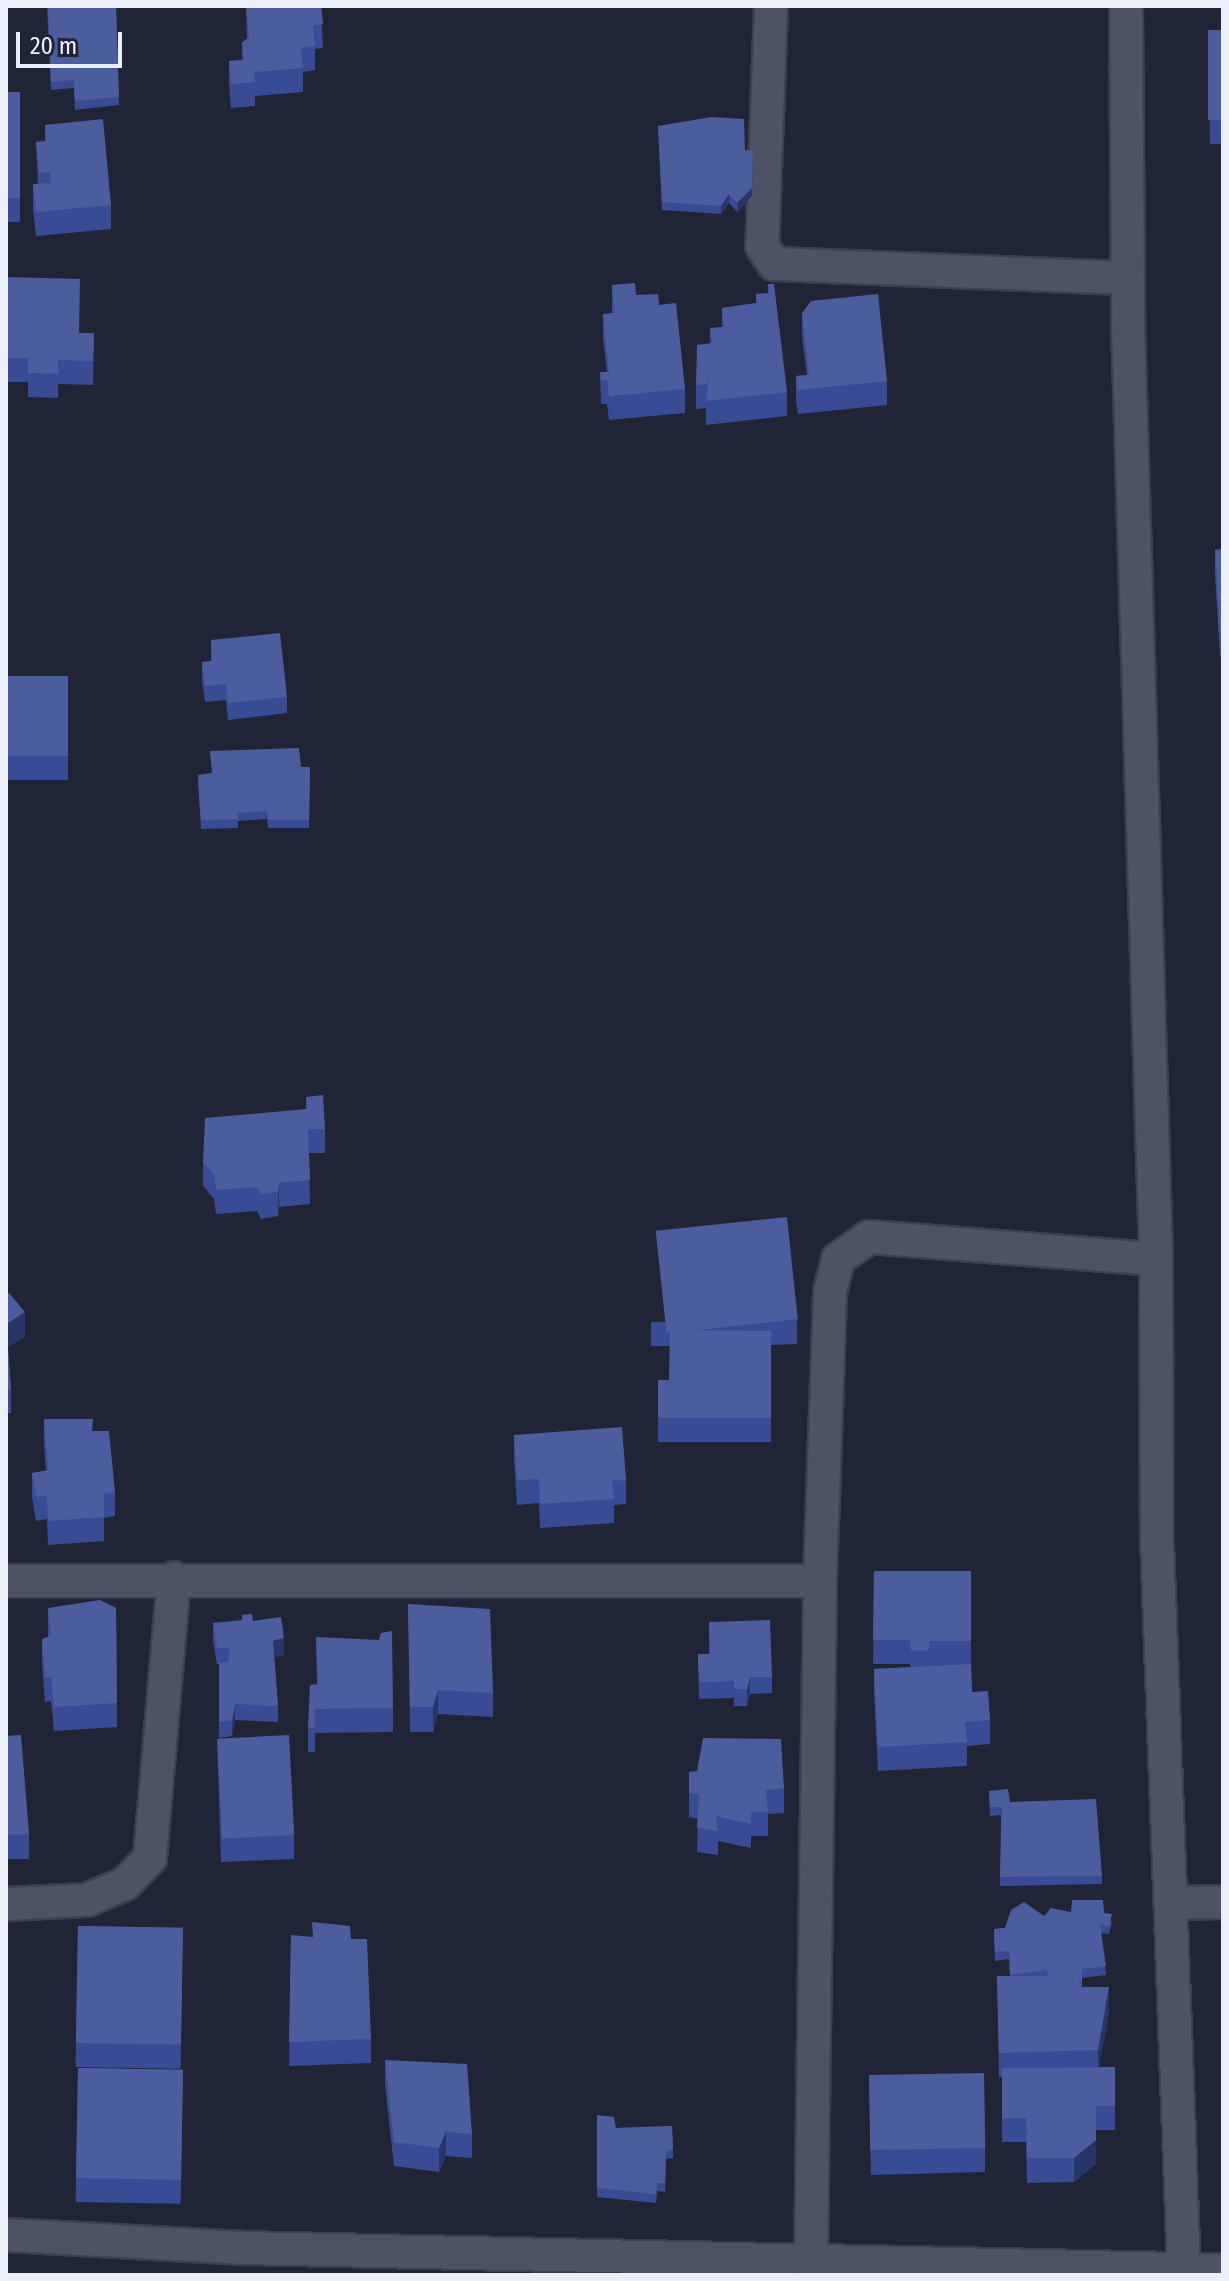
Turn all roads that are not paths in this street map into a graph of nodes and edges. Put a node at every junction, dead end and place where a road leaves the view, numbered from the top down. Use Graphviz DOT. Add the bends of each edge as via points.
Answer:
graph roads {
  1 [pos="771,6"];
  2 [pos="1126,6"];
  3 [pos="1127,278"];
  4 [pos="1156,1259"];
  5 [pos="174,1578"];
  6 [pos="6,1581"];
  7 [pos="820,1581"];
  8 [pos="1223,1902"];
  9 [pos="1170,1903"];
  10 [pos="6,1904"];
  11 [pos="6,2235"];
  12 [pos="242,2262"];
  13 [pos="811,2262"];
  14 [pos="1184,2270"];
  15 [pos="1223,2270"];
  1 -- 3 [label="street" via="762,246 774,264"];
  2 -- 3 [label="street"];
  3 -- 4 [label="street"];
  4 -- 7 [label="street" via="869,1237 838,1259 830,1292"];
  4 -- 9 [label="street" via="1157,1540"];
  5 -- 6 [label="street"];
  5 -- 7 [label="street"];
  5 -- 10 [label="street" via="150,1858 125,1884 87,1900"];
  7 -- 13 [label="street"];
  8 -- 9 [label="street"];
  9 -- 14 [label="street"];
  11 -- 12 [label="street"];
  12 -- 13 [label="street"];
  13 -- 14 [label="street"];
  14 -- 15 [label="street"];
}
